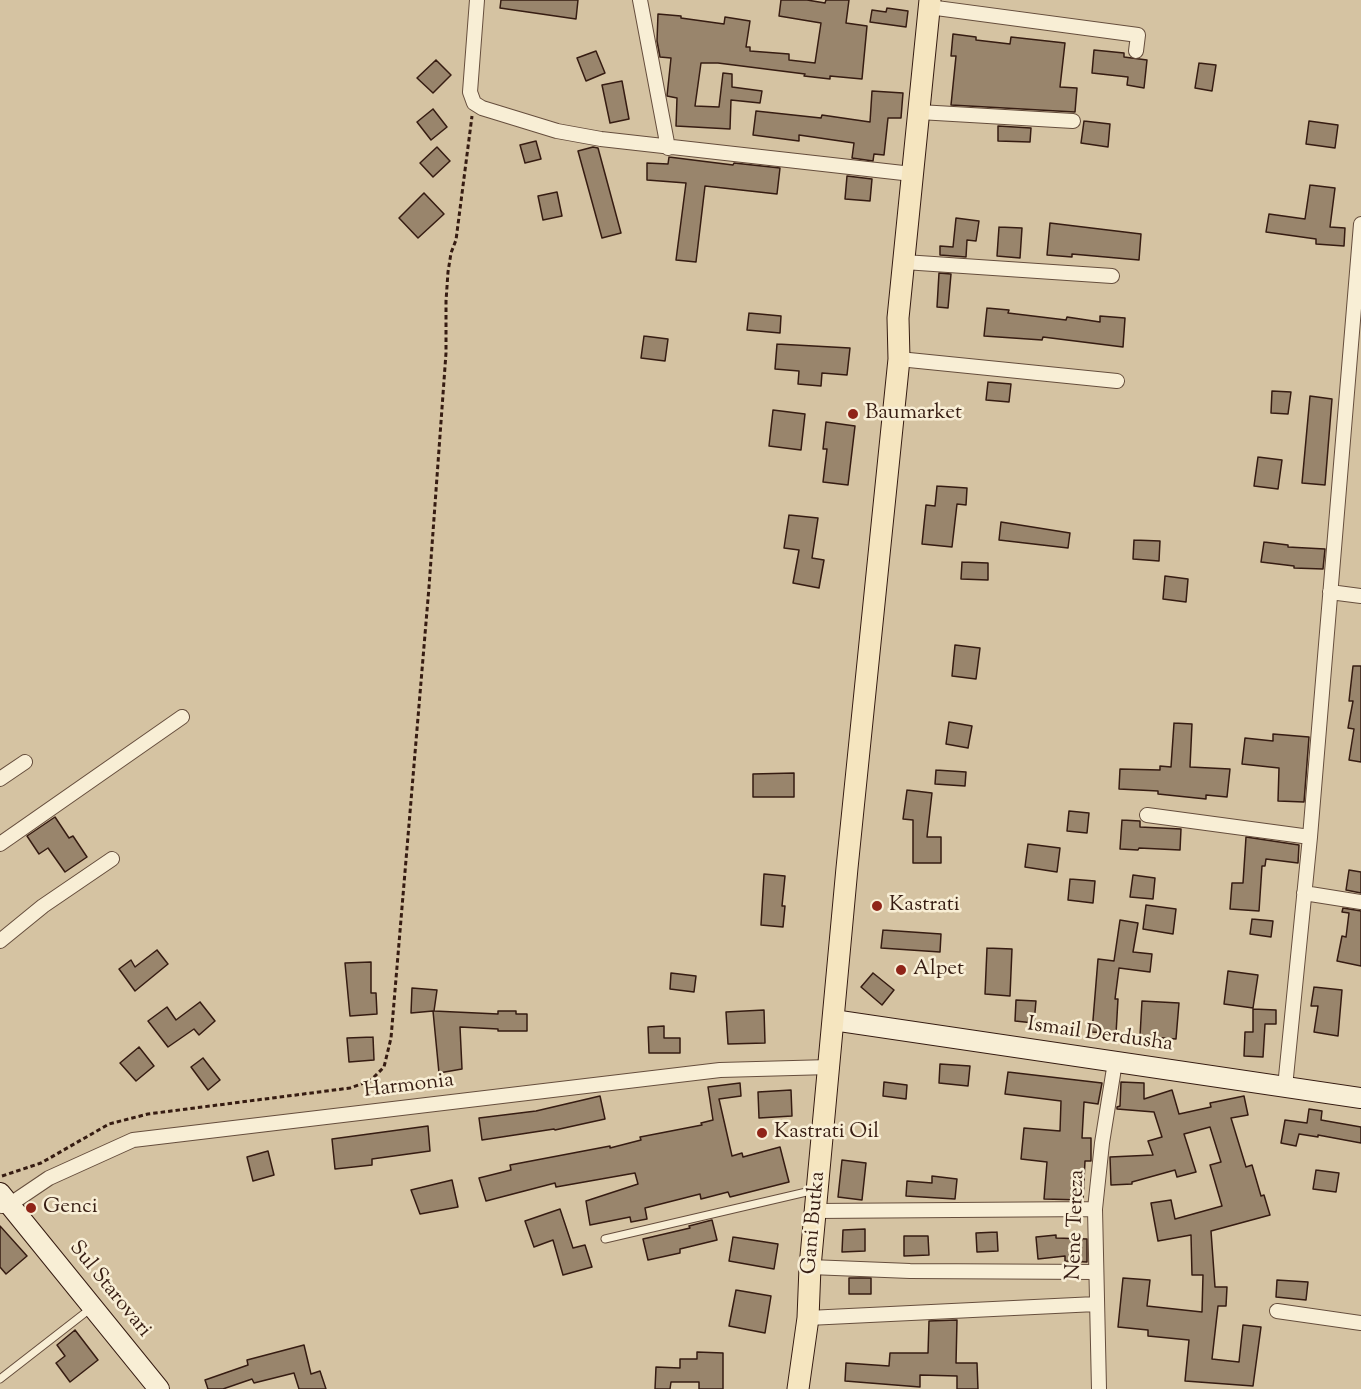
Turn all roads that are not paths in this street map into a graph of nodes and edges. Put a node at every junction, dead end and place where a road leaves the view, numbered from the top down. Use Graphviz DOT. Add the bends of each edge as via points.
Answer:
graph roads {
  1 [pos="477,0"];
  2 [pos="640,0"];
  3 [pos="929,3"];
  4 [pos="1136,51"];
  5 [pos="919,112"];
  6 [pos="1074,121"];
  7 [pos="668,148"];
  8 [pos="912,174"];
  9 [pos="1361,224"];
  10 [pos="904,262"];
  11 [pos="1112,276"];
  12 [pos="899,359"];
  13 [pos="1117,381"];
  14 [pos="1330,592"];
  15 [pos="1361,596"];
  16 [pos="182,717"];
  17 [pos="25,762"];
  18 [pos="0,779"];
  19 [pos="1147,815"];
  20 [pos="1310,837"];
  21 [pos="0,844"];
  22 [pos="112,859"];
  23 [pos="1304,893"];
  24 [pos="1361,902"];
  25 [pos="0,941"];
  26 [pos="833,1020"];
  27 [pos="1115,1062"];
  28 [pos="830,1067"];
  29 [pos="1285,1087"];
  30 [pos="1361,1098"];
  31 [pos="817,1189"];
  32 [pos="3,1201"];
  33 [pos="1095,1209"];
  34 [pos="815,1210"];
  35 [pos="605,1239"];
  36 [pos="810,1267"];
  37 [pos="1096,1272"];
  38 [pos="1096,1304"];
  39 [pos="92,1307"];
  40 [pos="1277,1311"];
  41 [pos="808,1318"];
  42 [pos="1361,1323"];
  43 [pos="0,1379"];
  44 [pos="159,1389"];
  45 [pos="798,1389"];
  46 [pos="1099,1389"];
  1 -- 7 [label="street" via="470,93 474,103 557,131"];
  2 -- 7 [label="street"];
  3 -- 4 [label="street" via="1138,35"];
  3 -- 5 [label="main road, Gani Butka"];
  5 -- 6 [label="street"];
  5 -- 8 [label="main road, Gani Butka"];
  7 -- 8 [label="street"];
  8 -- 10 [label="main road, Gani Butka"];
  9 -- 14 [label="street"];
  10 -- 11 [label="street"];
  10 -- 12 [label="main road, Gani Butka" via="898,318"];
  12 -- 13 [label="street"];
  12 -- 26 [label="main road, Gani Butka"];
  14 -- 15 [label="street"];
  14 -- 20 [label="street"];
  16 -- 21 [label="street"];
  17 -- 18 [label="street"];
  19 -- 20 [label="street"];
  20 -- 23 [label="street"];
  22 -- 25 [label="street"];
  23 -- 24 [label="street"];
  23 -- 29 [label="street"];
  26 -- 27 [label="main road, Ismail Derdusha"];
  26 -- 28 [label="main road, Gani Butka"];
  27 -- 29 [label="main road, Ismail Derdusha"];
  27 -- 33 [label="street, Nene Tereza"];
  28 -- 31 [label="main road, Gani Butka"];
  28 -- 32 [label="street, Harmonia" via="720,1070 133,1140"];
  29 -- 30 [label="main road, Ismail Derdusha"];
  31 -- 34 [label="main road, Gani Butka"];
  31 -- 35 [label="lane"];
  32 -- 39 [label="main road, Sul Starovari"];
  33 -- 34 [label="street"];
  33 -- 37 [label="street, Nene Tereza"];
  34 -- 36 [label="main road, Gani Butka"];
  36 -- 37 [label="street"];
  36 -- 41 [label="main road, Gani Butka"];
  37 -- 38 [label="street, Nene Tereza"];
  38 -- 41 [label="street"];
  38 -- 46 [label="street, Nene Tereza"];
  39 -- 43 [label="lane"];
  39 -- 44 [label="main road, Sul Starovari"];
  40 -- 42 [label="street"];
  41 -- 45 [label="main road, Gani Butka"];
}
